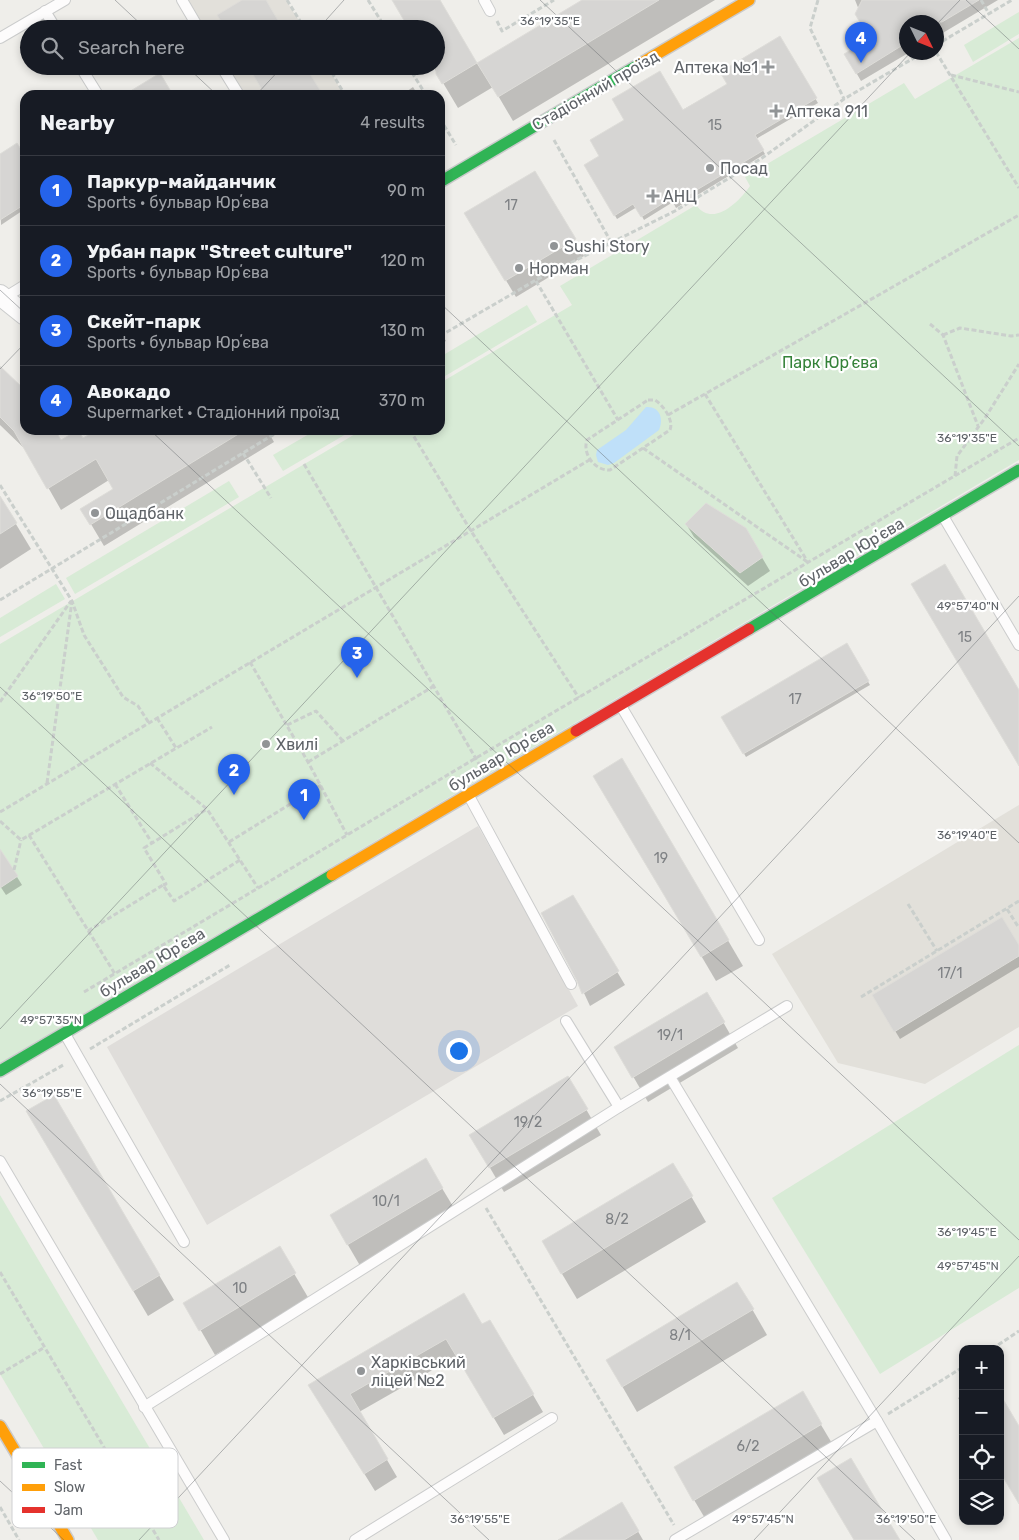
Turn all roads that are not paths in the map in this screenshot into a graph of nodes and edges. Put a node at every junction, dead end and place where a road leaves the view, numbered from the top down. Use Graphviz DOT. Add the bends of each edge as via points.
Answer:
graph roads {
  1 [pos="65,0"];
  2 [pos="182,0"];
  3 [pos="484,0"];
  4 [pos="749,0"];
  5 [pos="490,11"];
  6 [pos="45,12"];
  7 [pos="31,20"];
  8 [pos="50,20"];
  9 [pos="194,20"];
  10 [pos="20,26"];
  11 [pos="0,38"];
  12 [pos="86,75"];
  13 [pos="226,75"];
  14 [pos="95,90"];
  15 [pos="235,90"];
  16 [pos="445,179"];
  17 [pos="20,287"];
  18 [pos="2,296"];
  19 [pos="20,312"];
  20 [pos="1019,470"];
  21 [pos="942,516"];
  22 [pos="1019,645"];
  23 [pos="620,705"];
  24 [pos="469,794"];
  25 [pos="759,940"];
  26 [pos="570,984"];
  27 [pos="787,1006"];
  28 [pos="566,1021"];
  29 [pos="64,1033"];
  30 [pos="0,1071"];
  31 [pos="670,1077"];
  32 [pos="619,1107"];
  33 [pos="0,1161"];
  34 [pos="184,1242"];
  35 [pos="144,1407"];
  36 [pos="552,1418"];
  37 [pos="877,1421"];
  38 [pos="0,1426"];
  39 [pos="13,1448"];
  40 [pos="169,1448"];
  41 [pos="178,1464"];
  42 [pos="61,1528"];
  43 [pos="678,1538"];
  44 [pos="68,1540"];
  45 [pos="224,1540"];
  46 [pos="356,1540"];
  47 [pos="946,1540"];
  1 -- 6 [label="lane"];
  2 -- 9 [label="lane"];
  3 -- 5 [label="lane"];
  4 -- 16 [label="street, Стадіонний проїзд"];
  6 -- 7 [label="lane"];
  6 -- 8 [label="lane"];
  10 -- 11 [label="lane"];
  12 -- 14 [label="lane"];
  13 -- 15 [label="lane"];
  17 -- 18 [label="lane"];
  18 -- 19 [label="street"];
  20 -- 21 [label="street, бульвар Юрʼєва"];
  21 -- 22 [label="lane"];
  21 -- 23 [label="street, бульвар Юрʼєва"];
  23 -- 24 [label="street, бульвар Юрʼєва"];
  23 -- 25 [label="lane"];
  24 -- 26 [label="lane"];
  24 -- 29 [label="street, бульвар Юрʼєва"];
  27 -- 31 [label="lane"];
  28 -- 32 [label="lane"];
  29 -- 30 [label="street, бульвар Юрʼєва"];
  29 -- 34 [label="lane"];
  31 -- 32 [label="lane"];
  31 -- 37 [label="lane"];
  32 -- 35 [label="lane"];
  33 -- 35 [label="lane"];
  35 -- 40 [label="lane"];
  36 -- 46 [label="lane"];
  37 -- 43 [label="lane"];
  37 -- 47 [label="lane"];
  38 -- 39 [label="street"];
  41 -- 45 [label="lane"];
  42 -- 44 [label="street"];
}
